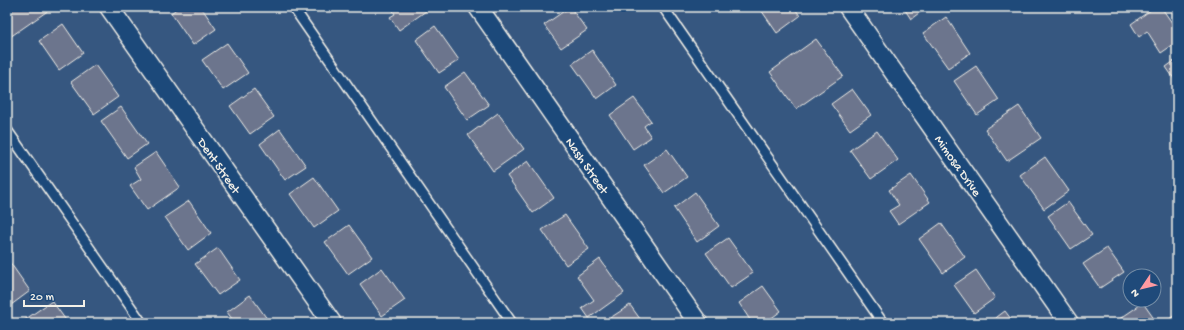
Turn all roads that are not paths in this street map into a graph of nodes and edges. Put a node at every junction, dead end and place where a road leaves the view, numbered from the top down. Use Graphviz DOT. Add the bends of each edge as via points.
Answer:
graph roads {
  1 [pos="109,7"];
  2 [pos="293,7"];
  3 [pos="478,7"];
  4 [pos="663,7"];
  5 [pos="848,7"];
  6 [pos="7,130"];
  7 [pos="142,323"];
  8 [pos="332,323"];
  9 [pos="512,323"];
  10 [pos="698,323"];
  11 [pos="883,323"];
  12 [pos="1069,323"];
  1 -- 8 [label="street, Dent Street"];
  2 -- 9 [label="lane"];
  3 -- 10 [label="street, Nash Street"];
  4 -- 11 [label="lane"];
  5 -- 12 [label="street, Mimosa Drive"];
  6 -- 7 [label="lane"];
}
